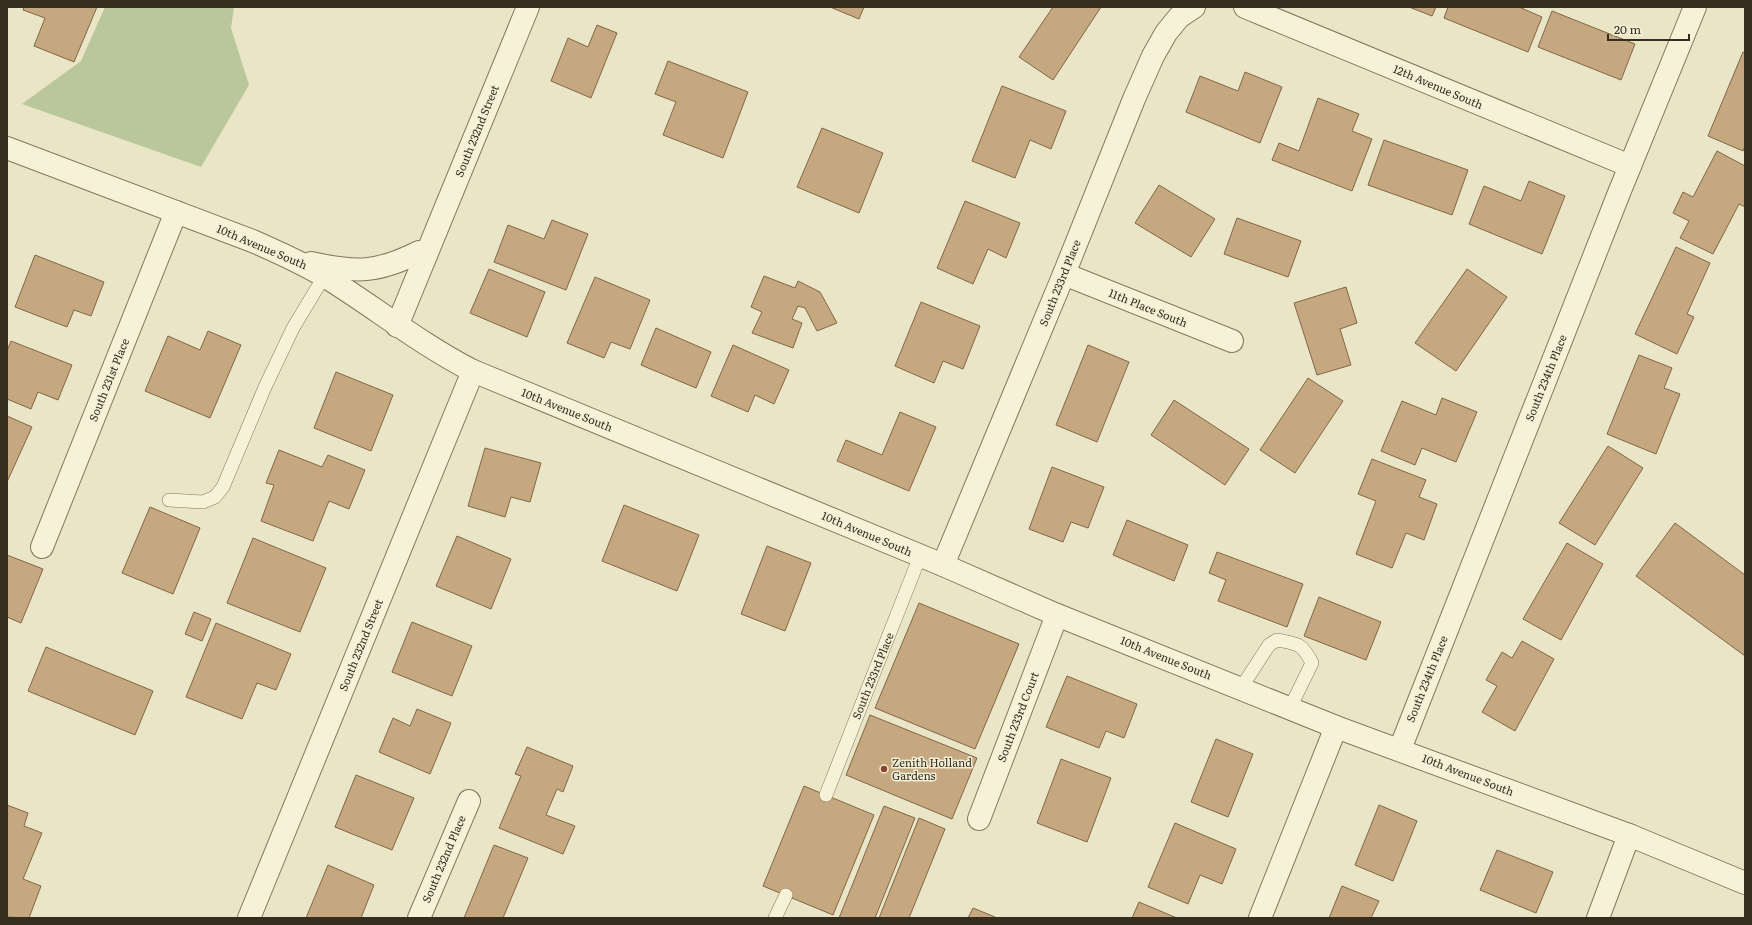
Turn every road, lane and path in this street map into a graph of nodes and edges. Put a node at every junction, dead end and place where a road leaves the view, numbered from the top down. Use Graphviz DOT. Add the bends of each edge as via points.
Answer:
graph roads {
  1 [pos="528,7"];
  2 [pos="1245,7"];
  3 [pos="1695,7"];
  4 [pos="1192,8"];
  5 [pos="7,148"];
  6 [pos="1630,166"];
  7 [pos="176,212"];
  8 [pos="426,254"];
  9 [pos="327,271"];
  10 [pos="1064,274"];
  11 [pos="397,326"];
  12 [pos="1232,341"];
  13 [pos="473,371"];
  14 [pos="169,500"];
  15 [pos="42,547"];
  16 [pos="920,556"];
  17 [pos="943,565"];
  18 [pos="1057,615"];
  19 [pos="1241,688"];
  20 [pos="1290,708"];
  21 [pos="1336,726"];
  22 [pos="1400,749"];
  23 [pos="826,795"];
  24 [pos="469,801"];
  25 [pos="979,820"];
  26 [pos="1629,835"];
  27 [pos="1745,883"];
  28 [pos="786,895"];
  29 [pos="249,918"];
  30 [pos="419,918"];
  31 [pos="775,918"];
  32 [pos="1260,918"];
  33 [pos="1598,918"];
  1 -- 8 [label="street, South 232nd Street"];
  2 -- 6 [label="street, 12th Avenue South"];
  3 -- 6 [label="street, South 234th Place"];
  4 -- 10 [label="street, South 233rd Place" via="1175,21 1153,56"];
  5 -- 7 [label="street, 10th Avenue South"];
  6 -- 22 [label="street, South 234th Place"];
  7 -- 9 [label="street, 10th Avenue South"];
  7 -- 15 [label="street, South 231st Place"];
  8 -- 9 [label="street" via="419,252 400,262 373,270"];
  8 -- 11 [label="street, South 232nd Street"];
  9 -- 11 [label="street, 10th Avenue South"];
  9 -- 14 [label="lane" via="293,328 223,487 215,497 203,502"];
  10 -- 12 [label="street, 11th Place South"];
  10 -- 17 [label="street, South 233rd Place"];
  11 -- 13 [label="street, 10th Avenue South"];
  13 -- 16 [label="street, 10th Avenue South"];
  13 -- 29 [label="street, South 232nd Street"];
  16 -- 17 [label="street, 10th Avenue South"];
  16 -- 23 [label="lane, South 233rd Place"];
  17 -- 18 [label="street, 10th Avenue South"];
  18 -- 19 [label="street, 10th Avenue South"];
  18 -- 25 [label="street, South 233rd Court"];
  19 -- 20 [label="street, 10th Avenue South"];
  19 -- 20 [label="lane" via="1269,645 1276,640 1291,642 1304,648 1312,662"];
  20 -- 21 [label="street, 10th Avenue South"];
  21 -- 22 [label="street, 10th Avenue South"];
  21 -- 32 [label="street"];
  22 -- 26 [label="street, 10th Avenue South"];
  24 -- 30 [label="street, South 232nd Place"];
  26 -- 27 [label="street, 10th Avenue South"];
  26 -- 33 [label="street"];
  28 -- 31 [label="lane"];
}
